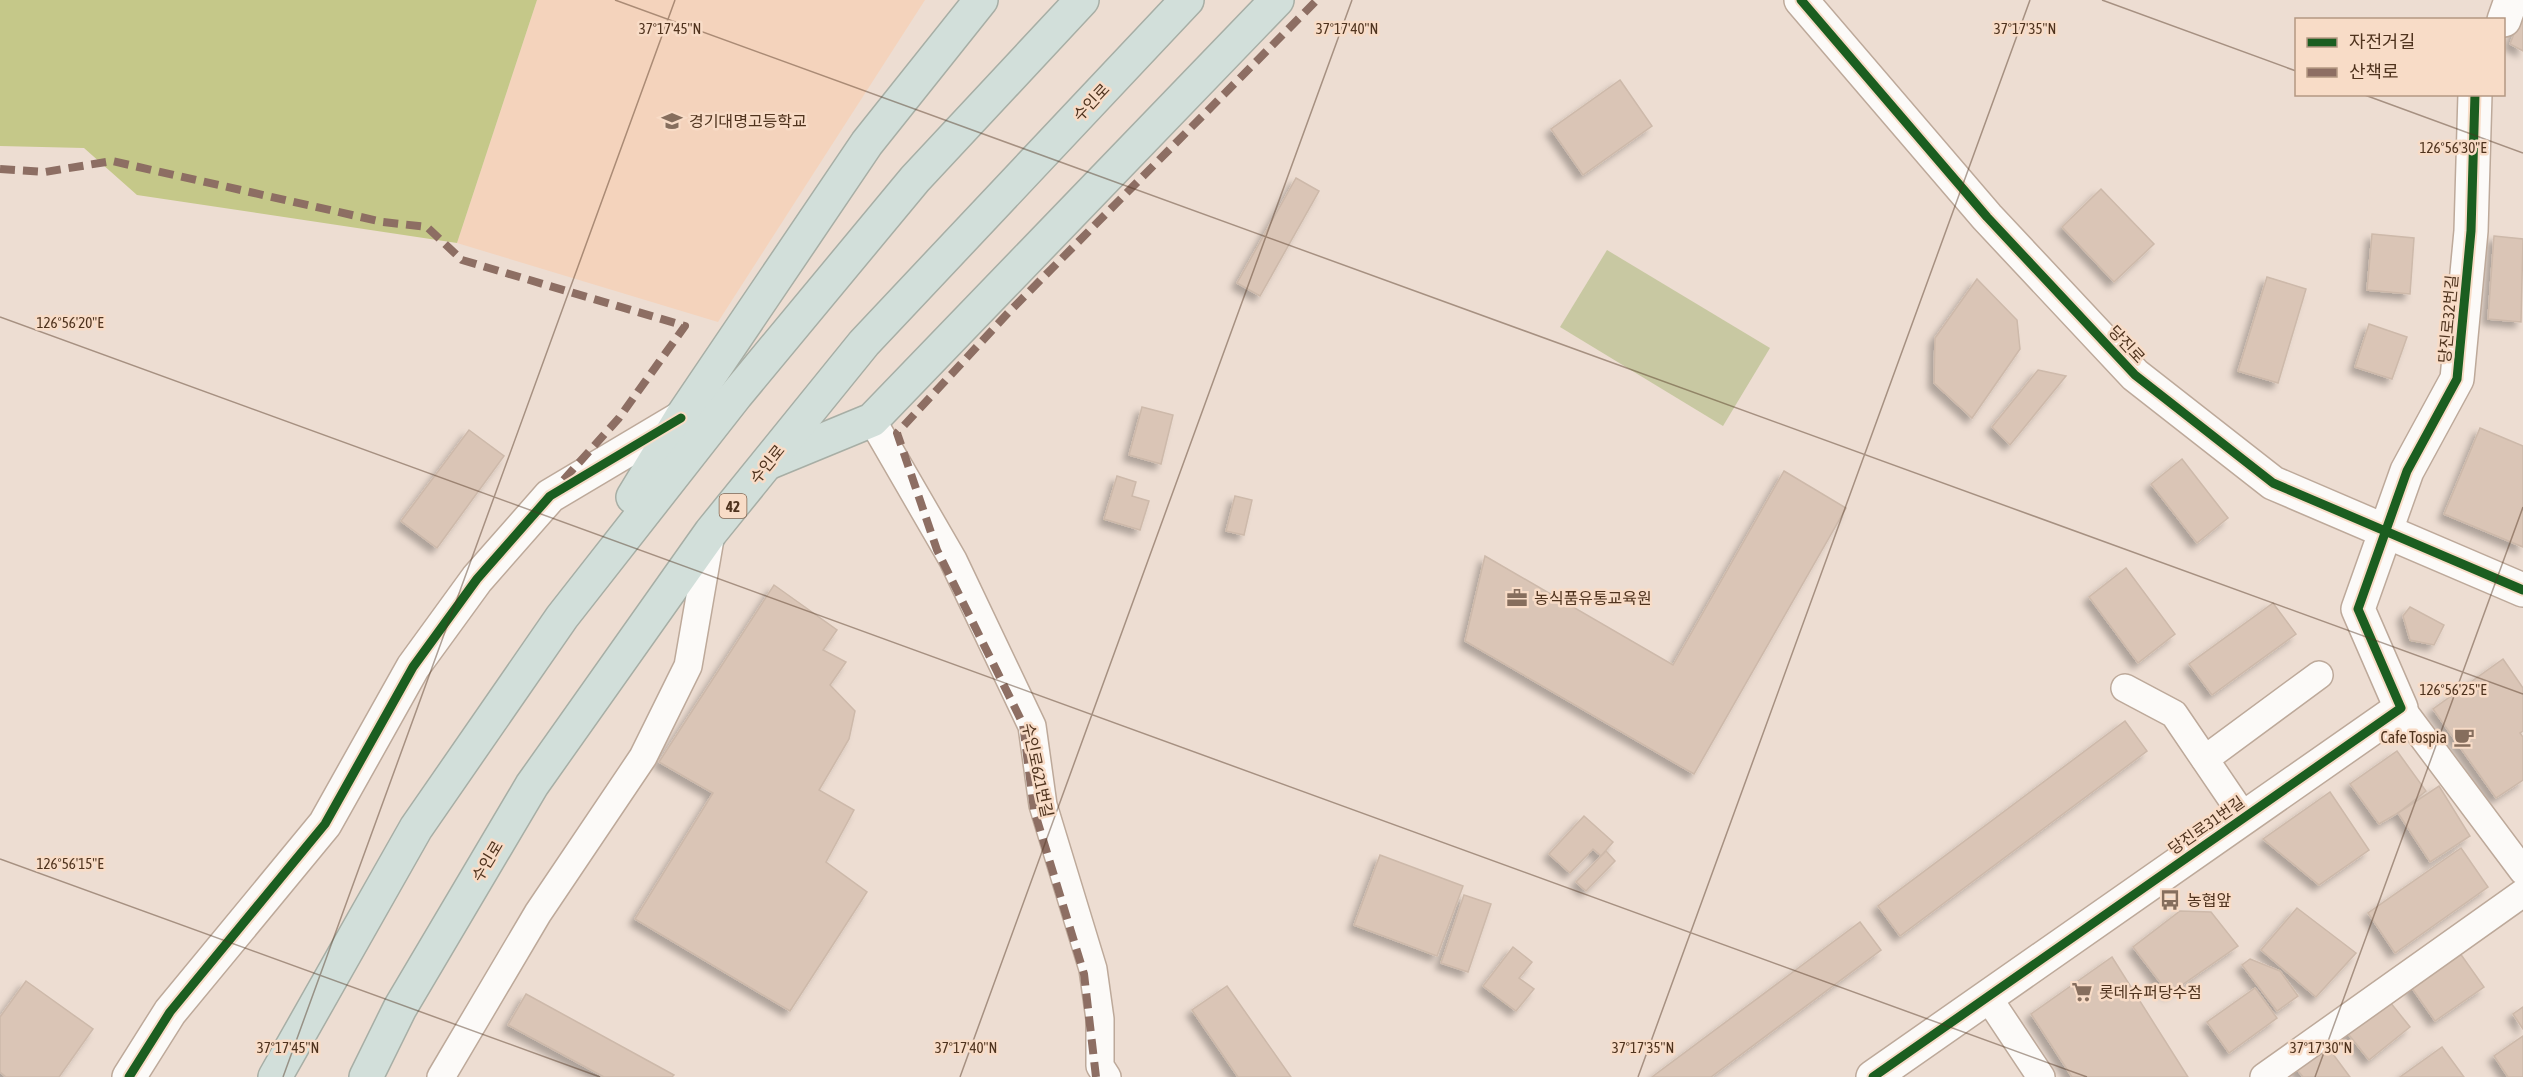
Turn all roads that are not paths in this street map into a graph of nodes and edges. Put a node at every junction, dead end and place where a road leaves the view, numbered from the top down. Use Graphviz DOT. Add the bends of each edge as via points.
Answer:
graph roads {
  1 [pos="981,0"];
  2 [pos="1082,0"];
  3 [pos="1187,0"];
  4 [pos="1277,0"];
  5 [pos="1801,0"];
  6 [pos="2511,0"];
  7 [pos="2505,18"];
  8 [pos="2475,96"];
  9 [pos="681,418"];
  10 [pos="872,420"];
  11 [pos="769,463"];
  12 [pos="2387,531"];
  13 [pos="711,532"];
  14 [pos="2523,590"];
  15 [pos="562,617"];
  16 [pos="2319,675"];
  17 [pos="2126,688"];
  18 [pos="2401,708"];
  19 [pos="2205,759"];
  20 [pos="2244,816"];
  21 [pos="2523,871"];
  22 [pos="2523,893"];
  23 [pos="1987,996"];
  24 [pos="129,1077"];
  25 [pos="275,1077"];
  26 [pos="366,1077"];
  27 [pos="441,1077"];
  28 [pos="1107,1077"];
  29 [pos="1873,1077"];
  30 [pos="2041,1077"];
  31 [pos="2264,1077"];
  1 -- 9 [label="highway" via="867,143"];
  2 -- 15 [label="highway" via="915,179 736,395"];
  3 -- 11 [label="highway, 수인로 / 42" via="864,343"];
  4 -- 10 [label="highway"];
  5 -- 12 [label="street, 당진로" via="1987,217 2135,375 2273,483"];
  6 -- 7 [label="street"];
  8 -- 12 [label="street, 당진로32번길" via="2471,231 2457,379 2407,471"];
  9 -- 15 [label="highway"];
  9 -- 24 [label="street" via="550,496 477,579 413,667 325,824 170,1012"];
  10 -- 11 [label="highway"];
  10 -- 28 [label="street, 수인로621번길" via="953,560 1032,726 1043,805 1093,969 1100,1019 1100,1066"];
  11 -- 13 [label="highway, 수인로 / 42"];
  12 -- 14 [label="street, 당진로"];
  12 -- 18 [label="street" via="2358,609"];
  13 -- 26 [label="highway, 수인로 / 42" via="532,785 400,1008"];
  13 -- 27 [label="street" via="688,666 643,757 538,913"];
  15 -- 25 [label="highway" via="416,828"];
  16 -- 19 [label="street"];
  17 -- 19 [label="street" via="2174,714"];
  18 -- 20 [label="street, 당진로31번길"];
  18 -- 21 [label="street"];
  19 -- 20 [label="street"];
  20 -- 23 [label="street, 당진로31번길"];
  22 -- 31 [label="street"];
  23 -- 29 [label="street, 당진로31번길"];
  23 -- 30 [label="street"];
}
